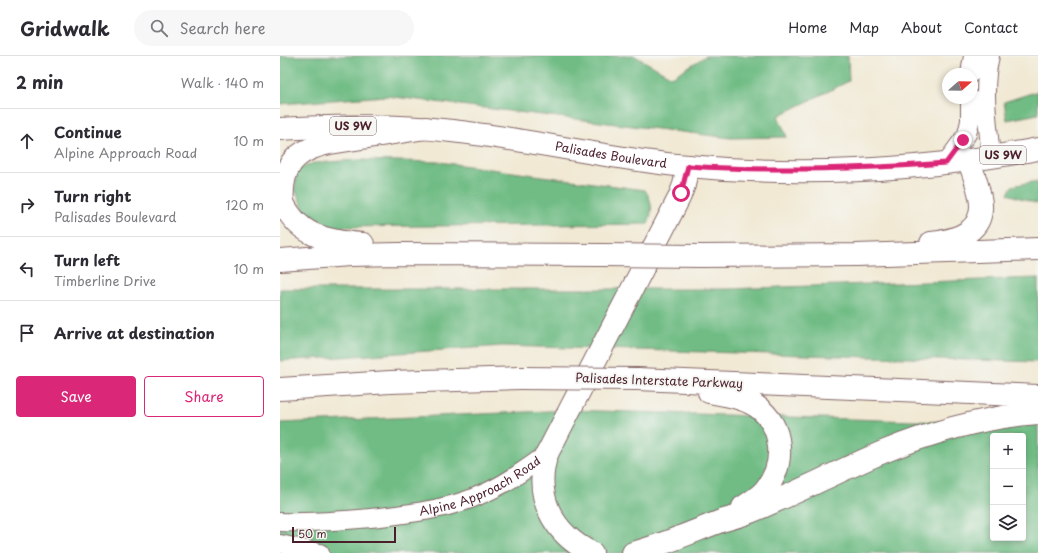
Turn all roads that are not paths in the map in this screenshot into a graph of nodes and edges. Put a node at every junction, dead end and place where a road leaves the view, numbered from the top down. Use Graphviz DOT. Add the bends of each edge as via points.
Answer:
graph roads {
  1 [pos="973,56"];
  2 [pos="990,56"];
  3 [pos="971,68"];
  4 [pos="970,104"];
  5 [pos="426,128"];
  6 [pos="280,129"];
  7 [pos="1038,149"];
  8 [pos="991,157"];
  9 [pos="969,161"];
  10 [pos="946,163"];
  11 [pos="688,166"];
  12 [pos="282,200"];
  13 [pos="1038,249"];
  14 [pos="500,254"];
  15 [pos="805,256"];
  16 [pos="280,260"];
  17 [pos="637,378"];
  18 [pos="280,389"];
  19 [pos="1038,396"];
  20 [pos="1038,413"];
  21 [pos="547,454"];
  22 [pos="721,521"];
  23 [pos="280,522"];
  24 [pos="280,544"];
  25 [pos="320,553"];
  26 [pos="592,553"];
  27 [pos="633,553"];
  1 -- 3 [label="street"];
  2 -- 8 [label="street" via="986,89"];
  4 -- 10 [label="street" via="969,128"];
  5 -- 6 [label="main road, Palisades Boulevard / US 9W" via="353,126"];
  5 -- 11 [label="main road, Palisades Boulevard / US 9W"];
  5 -- 12 [label="main road" via="319,145 304,151 292,161 285,174"];
  7 -- 8 [label="main road, Palisades Boulevard / US 9W"];
  8 -- 9 [label="main road, Palisades Boulevard / US 9W"];
  9 -- 10 [label="main road, Palisades Boulevard / US 9W"];
  9 -- 15 [label="main road" via="981,208 976,224 964,235 953,240"];
  10 -- 11 [label="main road, Palisades Boulevard / US 9W" via="812,170 749,170"];
  11 -- 21 [label="main road, Alpine Approach Road" via="679,198"];
  12 -- 14 [label="main road" via="290,216 300,226 311,234 325,239 348,243"];
  13 -- 15 [label="main road"];
  14 -- 15 [label="main road, bridge"];
  14 -- 16 [label="main road" via="349,255"];
  17 -- 18 [label="main road, Palisades Interstate Parkway, bridge" via="390,382"];
  17 -- 19 [label="main road, Palisades Interstate Parkway"];
  17 -- 22 [label="main road" via="743,400 761,410 774,426 779,441 779,456 770,482 753,500"];
  20 -- 22 [label="main road" via="968,424 914,440 749,512"];
  21 -- 23 [label="street, Alpine Approach Road" via="492,490 445,507 359,519"];
  21 -- 26 [label="main road" via="542,481 548,510 568,538"];
  22 -- 27 [label="main road" via="678,539"];
  24 -- 25 [label="street"];
}
